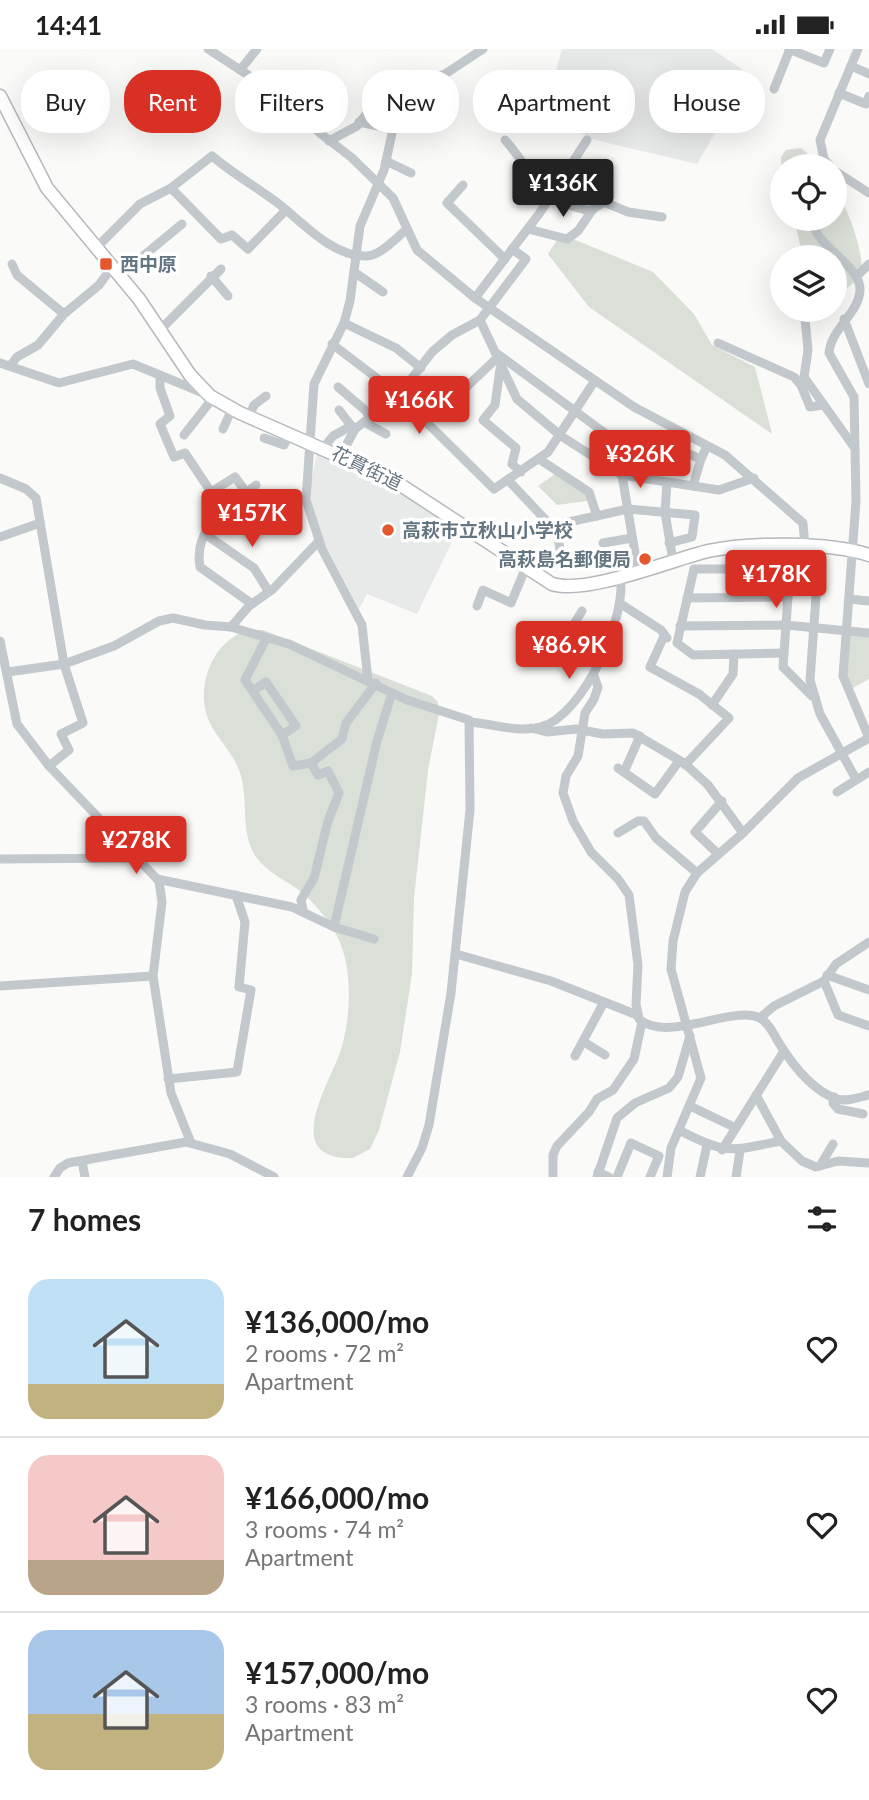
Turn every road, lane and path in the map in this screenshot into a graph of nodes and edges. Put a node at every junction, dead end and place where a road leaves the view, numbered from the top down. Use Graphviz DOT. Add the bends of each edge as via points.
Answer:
graph roads {
  1 [pos="208,49"];
  2 [pos="257,49"];
  3 [pos="483,49"];
  4 [pos="830,49"];
  5 [pos="858,49"];
  6 [pos="792,50"];
  7 [pos="851,66"];
  8 [pos="240,70"];
  9 [pos="451,70"];
  10 [pos="869,74"];
  11 [pos="774,89"];
  12 [pos="839,93"];
  13 [pos="0,96"];
  14 [pos="869,96"];
  15 [pos="362,119"];
  16 [pos="359,123"];
  17 [pos="362,124"];
  18 [pos="322,133"];
  19 [pos="392,133"];
  20 [pos="505,140"];
  21 [pos="587,140"];
  22 [pos="330,141"];
  23 [pos="823,154"];
  24 [pos="386,160"];
  25 [pos="411,173"];
  26 [pos="847,179"];
  27 [pos="378,184"];
  28 [pos="463,185"];
  29 [pos="171,188"];
  30 [pos="869,193"];
  31 [pos="551,197"];
  32 [pos="593,209"];
  33 [pos="286,211"];
  34 [pos="662,217"];
  35 [pos="182,224"];
  36 [pos="528,229"];
  37 [pos="407,230"];
  38 [pos="817,231"];
  39 [pos="96,248"];
  40 [pos="512,249"];
  41 [pos="356,255"];
  42 [pos="505,259"];
  43 [pos="12,264"];
  44 [pos="869,264"];
  45 [pos="221,269"];
  46 [pos="116,271"];
  47 [pos="354,272"];
  48 [pos="211,276"];
  49 [pos="857,276"];
  50 [pos="383,292"];
  51 [pos="228,296"];
  52 [pos="475,298"];
  53 [pos="489,308"];
  54 [pos="64,314"];
  55 [pos="847,314"];
  56 [pos="480,320"];
  57 [pos="805,322"];
  58 [pos="842,322"];
  59 [pos="845,322"];
  60 [pos="344,323"];
  61 [pos="160,330"];
  62 [pos="718,343"];
  63 [pos="332,344"];
  64 [pos="497,359"];
  65 [pos="0,363"];
  66 [pos="10,366"];
  67 [pos="421,368"];
  68 [pos="867,373"];
  69 [pos="160,375"];
  70 [pos="594,382"];
  71 [pos="869,384"];
  72 [pos="338,387"];
  73 [pos="399,395"];
  74 [pos="266,396"];
  75 [pos="211,397"];
  76 [pos="822,405"];
  77 [pos="232,409"];
  78 [pos="339,411"];
  79 [pos="441,411"];
  80 [pos="576,411"];
  81 [pos="249,417"];
  82 [pos="366,420"];
  83 [pos="353,428"];
  84 [pos="223,429"];
  85 [pos="290,433"];
  86 [pos="386,434"];
  87 [pos="184,435"];
  88 [pos="561,436"];
  89 [pos="264,438"];
  90 [pos="309,441"];
  91 [pos="627,441"];
  92 [pos="707,446"];
  93 [pos="324,447"];
  94 [pos="856,448"];
  95 [pos="341,455"];
  96 [pos="539,459"];
  97 [pos="701,459"];
  98 [pos="521,472"];
  99 [pos="622,475"];
  100 [pos="0,478"];
  101 [pos="754,478"];
  102 [pos="509,481"];
  103 [pos="667,482"];
  104 [pos="256,485"];
  105 [pos="693,486"];
  106 [pos="246,492"];
  107 [pos="628,509"];
  108 [pos="665,512"];
  109 [pos="597,516"];
  110 [pos="40,523"];
  111 [pos="557,532"];
  112 [pos="205,534"];
  113 [pos="0,537"];
  114 [pos="632,538"];
  115 [pos="319,541"];
  116 [pos="603,543"];
  117 [pos="670,543"];
  118 [pos="805,547"];
  119 [pos="853,550"];
  120 [pos="869,555"];
  121 [pos="562,561"];
  122 [pos="673,561"];
  123 [pos="526,567"];
  124 [pos="790,569"];
  125 [pos="638,571"];
  126 [pos="620,576"];
  127 [pos="269,591"];
  128 [pos="788,597"];
  129 [pos="687,599"];
  130 [pos="849,599"];
  131 [pos="869,601"];
  132 [pos="252,604"];
  133 [pos="621,604"];
  134 [pos="478,607"];
  135 [pos="583,611"];
  136 [pos="680,625"];
  137 [pos="786,625"];
  138 [pos="231,627"];
  139 [pos="814,628"];
  140 [pos="847,630"];
  141 [pos="869,633"];
  142 [pos="664,636"];
  143 [pos="265,639"];
  144 [pos="0,641"];
  145 [pos="677,643"];
  146 [pos="604,653"];
  147 [pos="784,653"];
  148 [pos="734,654"];
  149 [pos="64,664"];
  150 [pos="5,669"];
  151 [pos="594,676"];
  152 [pos="372,682"];
  153 [pos="253,691"];
  154 [pos="392,693"];
  155 [pos="812,697"];
  156 [pos="712,705"];
  157 [pos="470,722"];
  158 [pos="531,729"];
  159 [pos="582,730"];
  160 [pos="282,736"];
  161 [pos="640,736"];
  162 [pos="841,753"];
  163 [pos="311,762"];
  164 [pos="682,763"];
  165 [pos="48,766"];
  166 [pos="869,772"];
  167 [pos="856,779"];
  168 [pos="837,792"];
  169 [pos="722,801"];
  170 [pos="618,833"];
  171 [pos="743,833"];
  172 [pos="717,853"];
  173 [pos="140,858"];
  174 [pos="0,859"];
  175 [pos="697,873"];
  176 [pos="158,879"];
  177 [pos="236,895"];
  178 [pos="303,910"];
  179 [pos="334,927"];
  180 [pos="374,939"];
  181 [pos="869,942"];
  182 [pos="456,954"];
  183 [pos="153,976"];
  184 [pos="826,978"];
  185 [pos="0,986"];
  186 [pos="869,990"];
  187 [pos="604,1002"];
  188 [pos="640,1018"];
  189 [pos="760,1018"];
  190 [pos="686,1025"];
  191 [pos="869,1025"];
  192 [pos="690,1036"];
  193 [pos="584,1042"];
  194 [pos="784,1051"];
  195 [pos="605,1055"];
  196 [pos="575,1056"];
  197 [pos="168,1079"];
  198 [pos="756,1095"];
  199 [pos="869,1095"];
  200 [pos="834,1097"];
  201 [pos="690,1106"];
  202 [pos="863,1114"];
  203 [pos="736,1128"];
  204 [pos="679,1130"];
  205 [pos="781,1141"];
  206 [pos="191,1143"];
  207 [pos="833,1144"];
  208 [pos="707,1145"];
  209 [pos="722,1150"];
  210 [pos="740,1151"];
  211 [pos="82,1161"];
  212 [pos="869,1163"];
  213 [pos="820,1166"];
  214 [pos="598,1175"];
  215 [pos="54,1177"];
  216 [pos="85,1177"];
  217 [pos="274,1177"];
  218 [pos="407,1177"];
  219 [pos="553,1177"];
  220 [pos="609,1177"];
  221 [pos="617,1177"];
  222 [pos="650,1177"];
  223 [pos="667,1177"];
  224 [pos="700,1177"];
  225 [pos="736,1177"];
  1 -- 8 [label="street"];
  2 -- 8 [label="street"];
  3 -- 9 [label="street"];
  4 -- 6 [label="street" via="824,63"];
  5 -- 7 [label="street"];
  6 -- 11 [label="street"];
  7 -- 10 [label="street"];
  7 -- 12 [label="street"];
  12 -- 14 [label="street" via="866,104"];
  12 -- 23 [label="street" via="820,140"];
  13 -- 39 [label="highway, 花貫街道" via="41,179"];
  15 -- 16 [label="street"];
  16 -- 17 [label="street"];
  16 -- 22 [label="street"];
  18 -- 22 [label="street"];
  19 -- 24 [label="street"];
  20 -- 31 [label="street" via="522,159 527,174"];
  21 -- 31 [label="street"];
  22 -- 27 [label="street"];
  24 -- 25 [label="street"];
  24 -- 27 [label="street"];
  26 -- 30 [label="street"];
  27 -- 37 [label="street" via="393,198"];
  27 -- 41 [label="street" via="360,226"];
  28 -- 42 [label="street" via="447,203"];
  29 -- 33 [label="street" via="212,156"];
  29 -- 33 [label="street" via="221,239 232,235 248,249"];
  29 -- 39 [label="street" via="140,204"];
  31 -- 32 [label="street" via="573,207"];
  31 -- 36 [label="street"];
  32 -- 34 [label="street" via="604,202 628,212"];
  32 -- 36 [label="street" via="567,239"];
  33 -- 41 [label="street" via="339,249"];
  35 -- 46 [label="street"];
  36 -- 40 [label="street"];
  37 -- 41 [label="street" via="374,255"];
  37 -- 52 [label="street" via="417,250"];
  38 -- 49 [label="street"];
  39 -- 46 [label="highway, 花貫街道"];
  40 -- 42 [label="street"];
  40 -- 53 [label="street" via="526,259"];
  41 -- 47 [label="street"];
  42 -- 52 [label="street"];
  43 -- 54 [label="street" via="17,275"];
  44 -- 49 [label="street"];
  45 -- 48 [label="street"];
  46 -- 54 [label="street"];
  46 -- 61 [label="highway, 花貫街道"];
  47 -- 50 [label="street"];
  47 -- 60 [label="street"];
  48 -- 51 [label="street"];
  48 -- 61 [label="street"];
  49 -- 55 [label="street" via="859,296"];
  52 -- 53 [label="street"];
  53 -- 56 [label="street"];
  53 -- 70 [label="street"];
  54 -- 66 [label="street" via="38,345"];
  56 -- 64 [label="street"];
  56 -- 67 [label="street" via="452,335"];
  57 -- 76 [label="street" via="804,377"];
  58 -- 94 [label="street" via="829,353 853,392"];
  59 -- 68 [label="street"];
  60 -- 63 [label="street"];
  60 -- 67 [label="street" via="397,348"];
  61 -- 75 [label="highway, 花貫街道"];
  62 -- 76 [label="street" via="794,377 810,407"];
  63 -- 73 [label="street"];
  63 -- 90 [label="street" via="314,384"];
  64 -- 79 [label="street"];
  64 -- 80 [label="street"];
  64 -- 88 [label="street" via="517,399"];
  64 -- 98 [label="street" via="495,405 483,420 516,448 512,464"];
  65 -- 66 [label="street"];
  66 -- 69 [label="street" via="52,382 127,364"];
  67 -- 73 [label="street"];
  68 -- 71 [label="street"];
  69 -- 75 [label="street"];
  69 -- 106 [label="street" via="170,416 160,424 174,457 186,453 211,492 235,477"];
  70 -- 80 [label="street"];
  70 -- 92 [label="street"];
  72 -- 82 [label="street" via="366,411"];
  73 -- 82 [label="street"];
  73 -- 102 [label="street" via="494,489"];
  74 -- 81 [label="street" via="254,405"];
  75 -- 77 [label="highway, 花貫街道"];
  75 -- 87 [label="street"];
  76 -- 94 [label="street"];
  77 -- 81 [label="highway, 花貫街道"];
  77 -- 84 [label="street"];
  78 -- 83 [label="street"];
  80 -- 88 [label="street"];
  80 -- 91 [label="street" via="613,439"];
  81 -- 85 [label="highway, 花貫街道"];
  82 -- 83 [label="street"];
  82 -- 86 [label="street"];
  83 -- 93 [label="street" via="333,436"];
  83 -- 95 [label="street"];
  85 -- 89 [label="street" via="284,445"];
  85 -- 90 [label="highway, 花貫街道"];
  88 -- 96 [label="street"];
  88 -- 99 [label="street"];
  90 -- 93 [label="highway, 花貫街道"];
  90 -- 115 [label="street" via="306,500"];
  91 -- 97 [label="street" via="676,449"];
  91 -- 99 [label="street"];
  92 -- 97 [label="street"];
  92 -- 101 [label="street"];
  93 -- 95 [label="highway, 花貫街道"];
  94 -- 119 [label="street"];
  95 -- 123 [label="highway, 花貫街道" via="415,492"];
  96 -- 98 [label="street"];
  96 -- 109 [label="street" via="589,492"];
  97 -- 105 [label="street"];
  98 -- 102 [label="street"];
  99 -- 103 [label="street"];
  99 -- 107 [label="street"];
  100 -- 110 [label="street" via="36,498"];
  101 -- 105 [label="street" via="719,490"];
  101 -- 118 [label="street" via="803,523"];
  102 -- 111 [label="street"];
  103 -- 105 [label="street"];
  103 -- 108 [label="street"];
  104 -- 106 [label="street"];
  106 -- 112 [label="street" via="217,513"];
  107 -- 108 [label="street"];
  107 -- 109 [label="street"];
  107 -- 114 [label="street"];
  108 -- 117 [label="street"];
  108 -- 117 [label="street" via="695,515 692,537"];
  109 -- 111 [label="street" via="564,523"];
  110 -- 113 [label="street"];
  110 -- 149 [label="street"];
  111 -- 121 [label="street"];
  112 -- 127 [label="street" via="254,568"];
  112 -- 132 [label="street" via="197,554 200,567"];
  114 -- 116 [label="street"];
  114 -- 125 [label="street"];
  115 -- 127 [label="street"];
  115 -- 152 [label="street" via="362,625"];
  117 -- 122 [label="street"];
  118 -- 119 [label="highway, 花貫街道"];
  118 -- 122 [label="highway, 花貫街道" via="734,547"];
  119 -- 120 [label="highway, 花貫街道"];
  119 -- 130 [label="street"];
  122 -- 125 [label="highway, 花貫街道"];
  123 -- 126 [label="highway, 花貫街道" via="559,586"];
  123 -- 134 [label="street" via="511,603 483,590"];
  124 -- 128 [label="street"];
  124 -- 129 [label="street" via="694,569"];
  124 -- 139 [label="street" via="818,569"];
  125 -- 126 [label="highway, 花貫街道"];
  126 -- 133 [label="street"];
  127 -- 132 [label="street"];
  128 -- 129 [label="street"];
  128 -- 137 [label="street"];
  129 -- 136 [label="street"];
  130 -- 131 [label="street"];
  130 -- 140 [label="street"];
  132 -- 138 [label="street"];
  133 -- 142 [label="street"];
  133 -- 146 [label="street"];
  135 -- 146 [label="street" via="569,632"];
  136 -- 137 [label="street"];
  136 -- 145 [label="street"];
  137 -- 139 [label="street"];
  137 -- 147 [label="street"];
  138 -- 143 [label="street"];
  138 -- 149 [label="street" via="170,618"];
  139 -- 140 [label="street"];
  139 -- 155 [label="street"];
  140 -- 141 [label="street"];
  140 -- 162 [label="street" via="843,676 869,738"];
  142 -- 145 [label="street"];
  142 -- 156 [label="street" via="650,667"];
  143 -- 152 [label="street" via="297,647"];
  143 -- 153 [label="street" via="245,680"];
  144 -- 150 [label="street"];
  145 -- 148 [label="street" via="691,655"];
  146 -- 151 [label="street"];
  147 -- 148 [label="street"];
  147 -- 155 [label="street" via="785,671"];
  148 -- 156 [label="street" via="733,674"];
  149 -- 150 [label="street"];
  149 -- 165 [label="street" via="83,723 61,734 69,750"];
  150 -- 165 [label="street" via="14,717"];
  151 -- 158 [label="street" via="559,718"];
  151 -- 159 [label="street" via="598,687"];
  152 -- 154 [label="street"];
  152 -- 163 [label="street" via="346,723 342,739"];
  153 -- 160 [label="street"];
  153 -- 160 [label="street" via="266,682 288,712 296,726"];
  154 -- 157 [label="street"];
  154 -- 179 [label="street"];
  155 -- 162 [label="street"];
  156 -- 164 [label="street" via="729,718"];
  157 -- 158 [label="street"];
  157 -- 182 [label="street" via="470,810"];
  158 -- 159 [label="street"];
  159 -- 161 [label="street" via="603,734 630,731"];
  159 -- 188 [label="street" via="578,756 566,776 563,793 591,852 629,895"];
  160 -- 163 [label="street" via="293,766"];
  161 -- 164 [label="street"];
  161 -- 164 [label="street" via="621,770 655,794"];
  162 -- 167 [label="street"];
  162 -- 171 [label="street" via="797,778"];
  163 -- 178 [label="street" via="318,775 328,771 339,793 314,878 301,900"];
  164 -- 169 [label="street"];
  165 -- 173 [label="street"];
  166 -- 167 [label="street"];
  167 -- 168 [label="street"];
  169 -- 171 [label="street"];
  169 -- 172 [label="street" via="695,832"];
  170 -- 175 [label="street" via="644,821 656,838"];
  171 -- 172 [label="street"];
  172 -- 175 [label="street"];
  173 -- 174 [label="street"];
  173 -- 176 [label="street"];
  175 -- 190 [label="street" via="681,901 671,953"];
  176 -- 177 [label="street"];
  176 -- 183 [label="street" via="162,902"];
  177 -- 178 [label="street"];
  177 -- 197 [label="street" via="246,922 239,987 251,990 237,1072"];
  178 -- 179 [label="street"];
  179 -- 180 [label="street"];
  181 -- 184 [label="street" via="856,948"];
  182 -- 187 [label="street" via="551,981"];
  182 -- 218 [label="street" via="435,1095 422,1148"];
  183 -- 185 [label="street"];
  183 -- 197 [label="street"];
  184 -- 186 [label="street"];
  184 -- 189 [label="street"];
  184 -- 191 [label="street" via="838,1015"];
  187 -- 188 [label="street"];
  187 -- 193 [label="street"];
  188 -- 190 [label="street" via="659,1026"];
  188 -- 219 [label="street" via="634,1059 613,1090 597,1099 557,1146"];
  189 -- 190 [label="street"];
  189 -- 194 [label="street"];
  190 -- 192 [label="street"];
  192 -- 201 [label="street" via="701,1073"];
  192 -- 214 [label="street" via="678,1077 669,1088 635,1103 617,1118"];
  193 -- 195 [label="street"];
  193 -- 196 [label="street"];
  194 -- 198 [label="street"];
  194 -- 200 [label="street" via="809,1079"];
  197 -- 206 [label="street" via="174,1107"];
  198 -- 203 [label="street"];
  198 -- 205 [label="street"];
  199 -- 200 [label="street"];
  200 -- 202 [label="street" via="838,1109"];
  201 -- 203 [label="street"];
  201 -- 204 [label="street"];
  203 -- 209 [label="street"];
  204 -- 208 [label="street"];
  204 -- 223 [label="street"];
  205 -- 210 [label="street"];
  205 -- 213 [label="street" via="802,1161"];
  206 -- 211 [label="street"];
  206 -- 217 [label="street" via="230,1154"];
  207 -- 213 [label="street"];
  208 -- 209 [label="street"];
  208 -- 224 [label="street"];
  209 -- 210 [label="street"];
  210 -- 225 [label="street"];
  211 -- 215 [label="street" via="62,1166"];
  211 -- 216 [label="street"];
  212 -- 213 [label="street" via="838,1161"];
  214 -- 220 [label="street"];
  221 -- 222 [label="street" via="631,1143 659,1156"];
}
